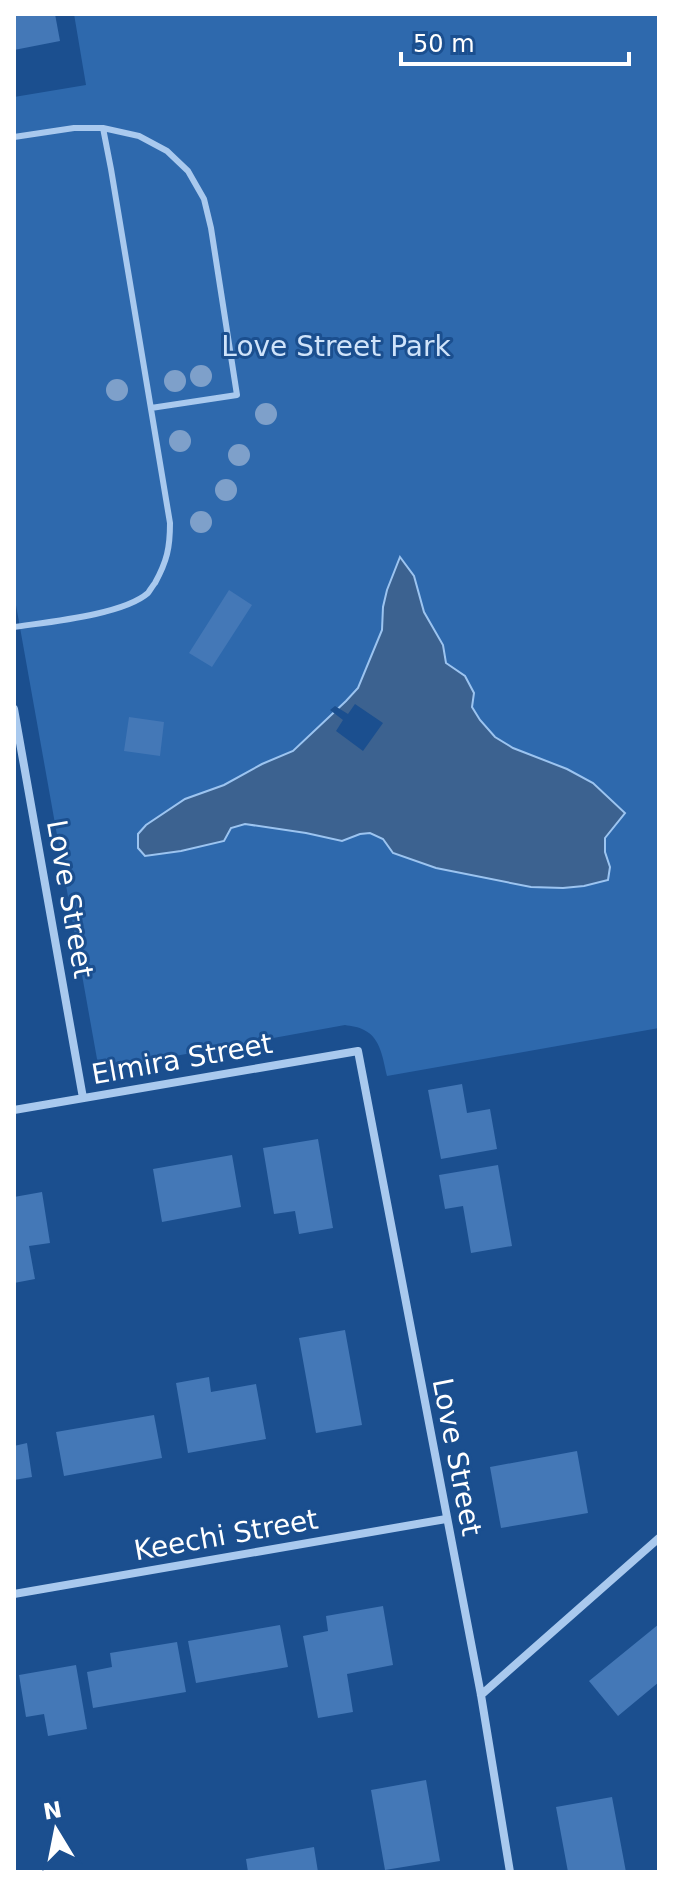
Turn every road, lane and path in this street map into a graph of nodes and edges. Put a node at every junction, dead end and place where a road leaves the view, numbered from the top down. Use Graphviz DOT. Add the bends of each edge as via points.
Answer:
graph roads {
  1 [pos="103,128"];
  2 [pos="14,137"];
  3 [pos="151,408"];
  4 [pos="14,627"];
  5 [pos="14,709"];
  6 [pos="358,1051"];
  7 [pos="83,1098"];
  8 [pos="14,1110"];
  9 [pos="446,1519"];
  10 [pos="659,1538"];
  11 [pos="14,1594"];
  12 [pos="481,1695"];
  13 [pos="510,1872"];
  1 -- 2 [label="lane"];
  1 -- 3 [label="lane"];
  1 -- 3 [label="lane" via="139,136 167,151 188,171 204,199 211,228 237,395"];
  3 -- 4 [label="lane" via="170,546 149,593 104,612"];
  5 -- 7 [label="street, Love Street"];
  6 -- 7 [label="street, Elmira Street"];
  6 -- 9 [label="street, Love Street"];
  7 -- 8 [label="street, Elmira Street"];
  9 -- 11 [label="street, Keechi Street"];
  9 -- 12 [label="street, Love Street"];
  10 -- 12 [label="street"];
  12 -- 13 [label="street, Love Street"];
}
